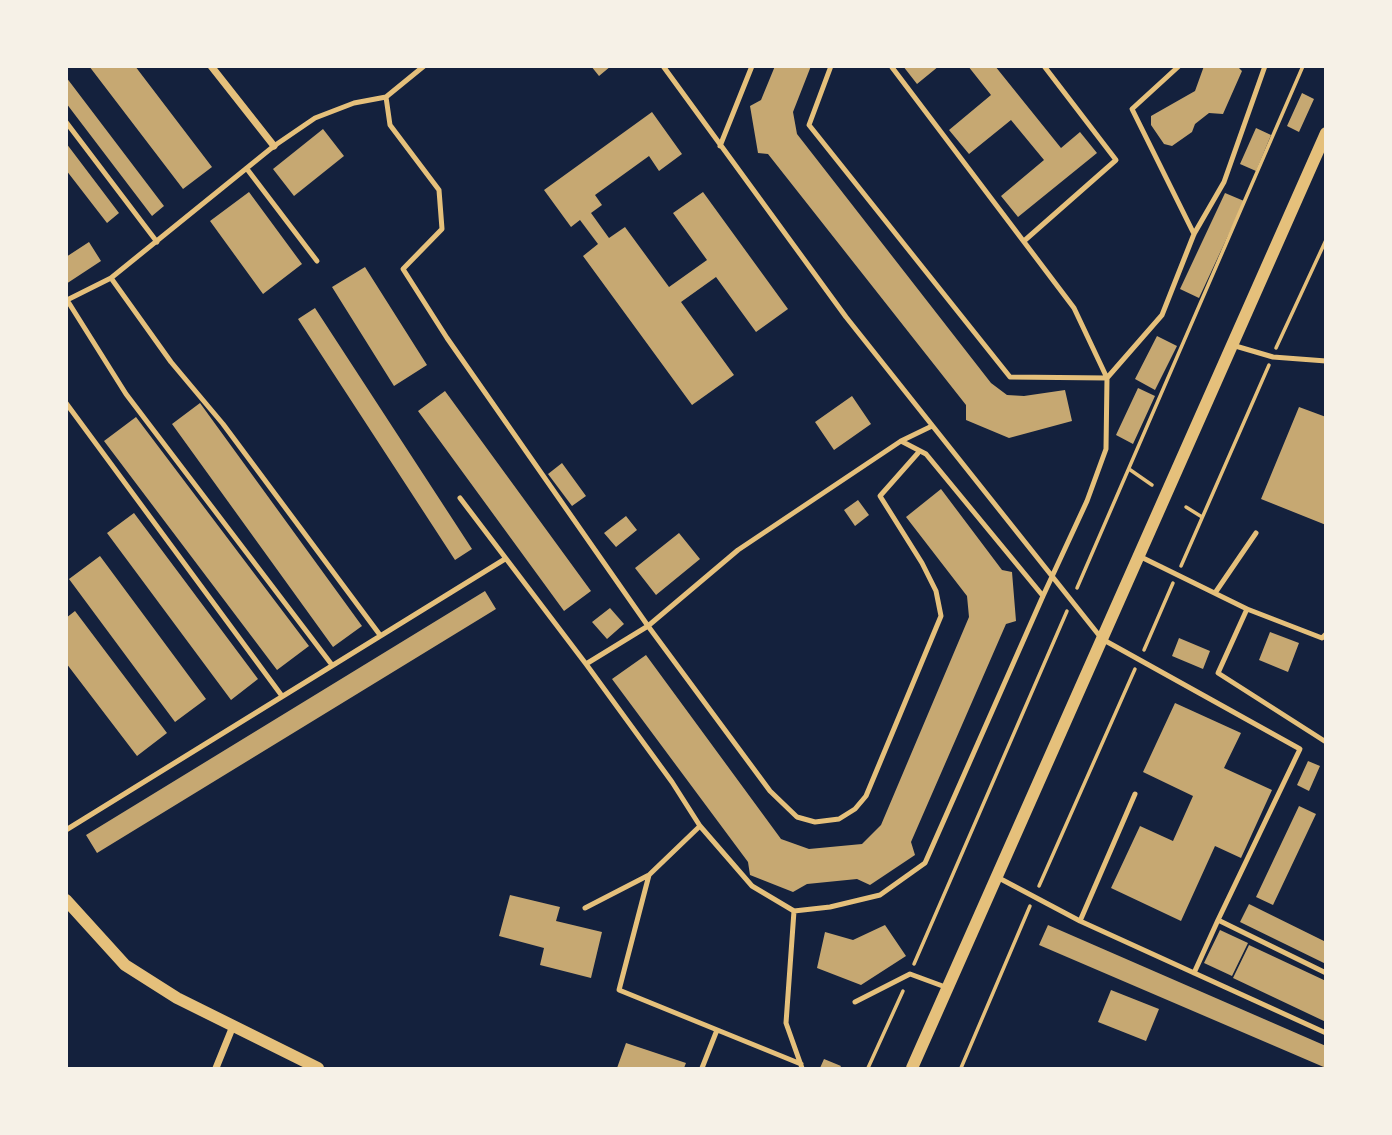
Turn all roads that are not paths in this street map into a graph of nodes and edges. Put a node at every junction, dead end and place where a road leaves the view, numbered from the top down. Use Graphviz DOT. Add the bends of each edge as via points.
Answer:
graph roads {
  1 [pos="211,66"];
  2 [pos="424,66"];
  3 [pos="663,66"];
  4 [pos="752,66"];
  5 [pos="831,66"];
  6 [pos="891,66"];
  7 [pos="1044,66"];
  8 [pos="1179,66"];
  9 [pos="1265,66"];
  10 [pos="386,97"];
  11 [pos="66,122"];
  12 [pos="1325,134"];
  13 [pos="274,146"];
  14 [pos="720,146"];
  15 [pos="247,169"];
  16 [pos="1194,234"];
  17 [pos="158,242"];
  18 [pos="1024,242"];
  19 [pos="317,261"];
  20 [pos="111,278"];
  21 [pos="67,300"];
  22 [pos="1232,345"];
  23 [pos="1325,361"];
  24 [pos="1107,377"];
  25 [pos="66,403"];
  26 [pos="932,426"];
  27 [pos="901,442"];
  28 [pos="918,453"];
  29 [pos="460,498"];
  30 [pos="1256,533"];
  31 [pos="1139,556"];
  32 [pos="505,559"];
  33 [pos="1053,577"];
  34 [pos="1215,593"];
  35 [pos="1043,596"];
  36 [pos="1247,609"];
  37 [pos="648,626"];
  38 [pos="1325,634"];
  39 [pos="380,635"];
  40 [pos="1102,639"];
  41 [pos="586,664"];
  42 [pos="332,665"];
  43 [pos="282,696"];
  44 [pos="1325,742"];
  45 [pos="1135,794"];
  46 [pos="699,826"];
  47 [pos="66,830"];
  48 [pos="649,875"];
  49 [pos="997,877"];
  50 [pos="66,900"];
  51 [pos="586,908"];
  52 [pos="794,911"];
  53 [pos="1218,920"];
  54 [pos="1080,921"];
  55 [pos="1194,973"];
  56 [pos="1325,973"];
  57 [pos="947,988"];
  58 [pos="855,1002"];
  59 [pos="233,1026"];
  60 [pos="717,1030"];
  61 [pos="1325,1033"];
  62 [pos="802,1066"];
  63 [pos="216,1069"];
  64 [pos="318,1069"];
  65 [pos="702,1069"];
  66 [pos="912,1069"];
  1 -- 13 [label="street"];
  2 -- 10 [label="lane"];
  3 -- 14 [label="lane"];
  4 -- 14 [label="lane"];
  5 -- 24 [label="lane" via="809,125 1010,377"];
  6 -- 18 [label="lane"];
  7 -- 18 [label="lane" via="1116,160"];
  8 -- 16 [label="lane" via="1132,109"];
  9 -- 16 [label="lane" via="1224,182"];
  10 -- 13 [label="lane" via="315,118"];
  10 -- 37 [label="lane" via="390,125 439,190 442,229 403,269"];
  11 -- 17 [label="lane"];
  12 -- 22 [label="street"];
  13 -- 15 [label="lane"];
  14 -- 26 [label="lane"];
  15 -- 17 [label="lane"];
  15 -- 19 [label="lane"];
  16 -- 24 [label="lane" via="1162,315"];
  17 -- 20 [label="lane"];
  18 -- 24 [label="lane" via="1074,308"];
  20 -- 21 [label="lane"];
  20 -- 39 [label="lane"];
  21 -- 42 [label="lane" via="126,394"];
  22 -- 23 [label="lane" via="1273,357"];
  22 -- 31 [label="street"];
  24 -- 33 [label="lane" via="1105,449"];
  25 -- 43 [label="lane"];
  26 -- 27 [label="lane"];
  26 -- 33 [label="lane"];
  27 -- 28 [label="lane"];
  27 -- 37 [label="lane" via="738,550"];
  28 -- 35 [label="lane" via="926,454"];
  28 -- 37 [label="lane" via="880,496 922,563 936,591 941,616 866,796 855,809 839,819 815,822 797,817 770,791"];
  29 -- 32 [label="lane"];
  30 -- 34 [label="lane"];
  31 -- 34 [label="lane"];
  31 -- 40 [label="street"];
  32 -- 39 [label="lane"];
  32 -- 41 [label="lane"];
  33 -- 35 [label="lane"];
  33 -- 40 [label="lane"];
  34 -- 36 [label="lane"];
  35 -- 52 [label="lane" via="925,863 880,895"];
  36 -- 38 [label="lane" via="1322,638"];
  36 -- 44 [label="lane" via="1218,673"];
  37 -- 41 [label="lane"];
  39 -- 42 [label="lane"];
  40 -- 49 [label="street"];
  40 -- 53 [label="lane" via="1300,749"];
  41 -- 46 [label="lane"];
  42 -- 43 [label="lane"];
  43 -- 47 [label="lane"];
  45 -- 54 [label="lane"];
  46 -- 48 [label="lane"];
  46 -- 52 [label="lane" via="752,886"];
  48 -- 51 [label="lane"];
  48 -- 60 [label="lane" via="619,990"];
  49 -- 54 [label="lane"];
  49 -- 57 [label="street"];
  50 -- 59 [label="street" via="125,965"];
  52 -- 62 [label="lane" via="786,1023"];
  53 -- 55 [label="lane"];
  53 -- 56 [label="lane"];
  54 -- 55 [label="lane"];
  55 -- 61 [label="lane"];
  57 -- 58 [label="lane" via="910,974"];
  57 -- 66 [label="street"];
  59 -- 63 [label="street"];
  59 -- 64 [label="street"];
  60 -- 62 [label="lane"];
  60 -- 65 [label="lane"];
}
